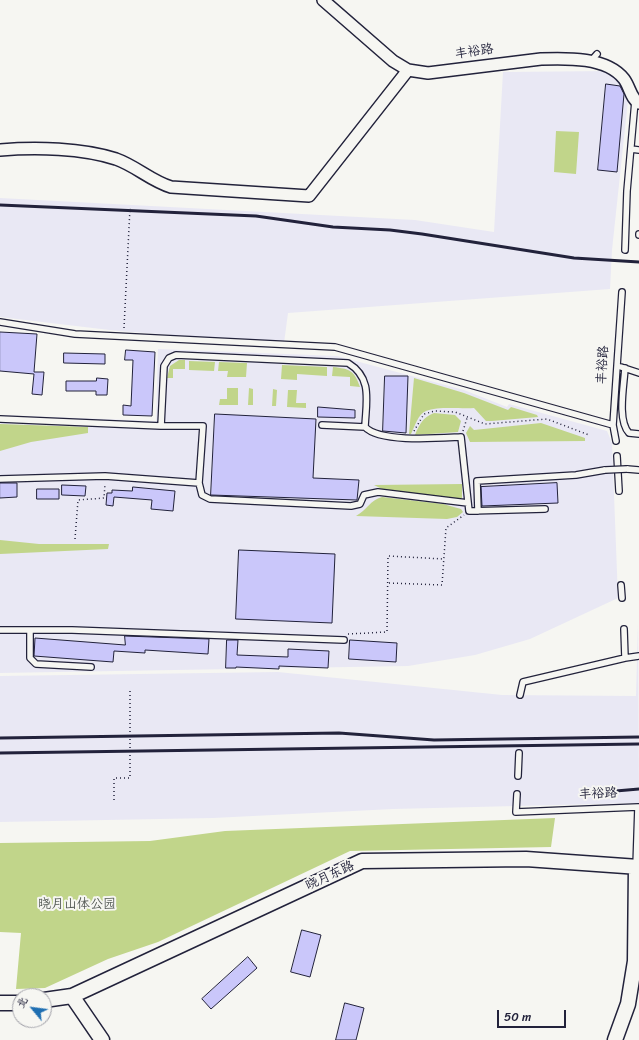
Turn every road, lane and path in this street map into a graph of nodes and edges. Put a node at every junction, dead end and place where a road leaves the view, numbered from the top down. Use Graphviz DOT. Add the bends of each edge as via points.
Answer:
graph roads {
  1 [pos="323,0"];
  2 [pos="408,70"];
  3 [pos="637,102"];
  4 [pos="631,149"];
  5 [pos="0,150"];
  6 [pos="639,150"];
  7 [pos="130,208"];
  8 [pos="625,250"];
  9 [pos="622,292"];
  10 [pos="0,322"];
  11 [pos="124,336"];
  12 [pos="617,366"];
  13 [pos="624,368"];
  14 [pos="639,373"];
  15 [pos="467,418"];
  16 [pos="0,419"];
  17 [pos="613,425"];
  18 [pos="161,426"];
  19 [pos="322,426"];
  20 [pos="365,427"];
  21 [pos="639,434"];
  22 [pos="589,436"];
  23 [pos="461,437"];
  24 [pos="411,439"];
  25 [pos="616,441"];
  26 [pos="617,456"];
  27 [pos="639,470"];
  28 [pos="105,476"];
  29 [pos="0,479"];
  30 [pos="198,483"];
  31 [pos="619,491"];
  32 [pos="468,503"];
  33 [pos="545,509"];
  34 [pos="469,511"];
  35 [pos="478,511"];
  36 [pos="76,539"];
  37 [pos="444,559"];
  38 [pos="388,583"];
  39 [pos="621,585"];
  40 [pos="622,598"];
  41 [pos="624,628"];
  42 [pos="0,630"];
  43 [pos="30,630"];
  44 [pos="345,634"];
  45 [pos="344,640"];
  46 [pos="639,656"];
  47 [pos="625,658"];
  48 [pos="91,667"];
  49 [pos="130,691"];
  50 [pos="520,695"];
  51 [pos="519,753"];
  52 [pos="518,776"];
  53 [pos="517,794"];
  54 [pos="114,800"];
  55 [pos="638,807"];
  56 [pos="638,867"];
  57 [pos="72,996"];
  58 [pos="52,999"];
  59 [pos="0,1003"];
  60 [pos="12,1003"];
  61 [pos="102,1040"];
  62 [pos="615,1040"];
  1 -- 2 [label="street, 丰裕路" via="393,61"];
  2 -- 3 [label="street, 丰裕路" via="428,73 542,59 593,58 618,73"];
  2 -- 5 [label="street" via="309,196 171,187 160,184 117,160 65,149"];
  3 -- 4 [label="lane, 丰裕路"];
  4 -- 6 [label="lane"];
  4 -- 8 [label="lane, 丰裕路"];
  7 -- 11 [label="path"];
  9 -- 12 [label="lane, 丰裕路"];
  10 -- 11 [label="lane" via="74,334"];
  11 -- 17 [label="lane" via="335,347"];
  12 -- 13 [label="lane"];
  12 -- 17 [label="lane, 丰裕路"];
  13 -- 14 [label="lane"];
  13 -- 21 [label="lane" via="624,428 629,433"];
  15 -- 22 [label="path" via="485,424 547,419"];
  15 -- 23 [label="path"];
  15 -- 24 [label="path" via="455,412 424,414"];
  16 -- 18 [label="lane"];
  17 -- 25 [label="lane, 丰裕路"];
  18 -- 20 [label="lane" via="164,366 169,358 176,354 348,363 363,377 366,386"];
  18 -- 30 [label="lane" via="203,426"];
  19 -- 20 [label="lane"];
  20 -- 24 [label="lane" via="370,432"];
  23 -- 24 [label="lane"];
  23 -- 32 [label="lane"];
  26 -- 31 [label="lane"];
  27 -- 35 [label="lane, bridge" via="605,470 576,475 477,481"];
  28 -- 29 [label="lane"];
  28 -- 30 [label="lane"];
  28 -- 36 [label="path" via="104,498 78,500"];
  30 -- 32 [label="lane" via="202,495 210,499 350,506 360,504 364,495 378,492"];
  32 -- 34 [label="lane"];
  33 -- 35 [label="lane"];
  34 -- 35 [label="lane"];
  34 -- 37 [label="path" via="446,528"];
  37 -- 38 [label="path" via="442,585"];
  37 -- 38 [label="path" via="388,556"];
  38 -- 44 [label="path" via="387,632"];
  39 -- 40 [label="lane"];
  41 -- 47 [label="lane"];
  42 -- 43 [label="lane"];
  43 -- 45 [label="lane"];
  43 -- 48 [label="lane" via="30,658 36,664"];
  46 -- 47 [label="lane"];
  47 -- 50 [label="lane" via="523,682"];
  49 -- 54 [label="path" via="130,778 114,778"];
  51 -- 52 [label="lane"];
  53 -- 55 [label="lane, 丰裕路" via="516,812"];
  55 -- 56 [label="lane, 丰裕路"];
  56 -- 57 [label="street, 晓月东路" via="526,859 362,861"];
  56 -- 62 [label="street" via="635,961 628,1004"];
  57 -- 58 [label="street, 晓月东路"];
  57 -- 61 [label="street"];
  59 -- 60 [label="street"];
}
